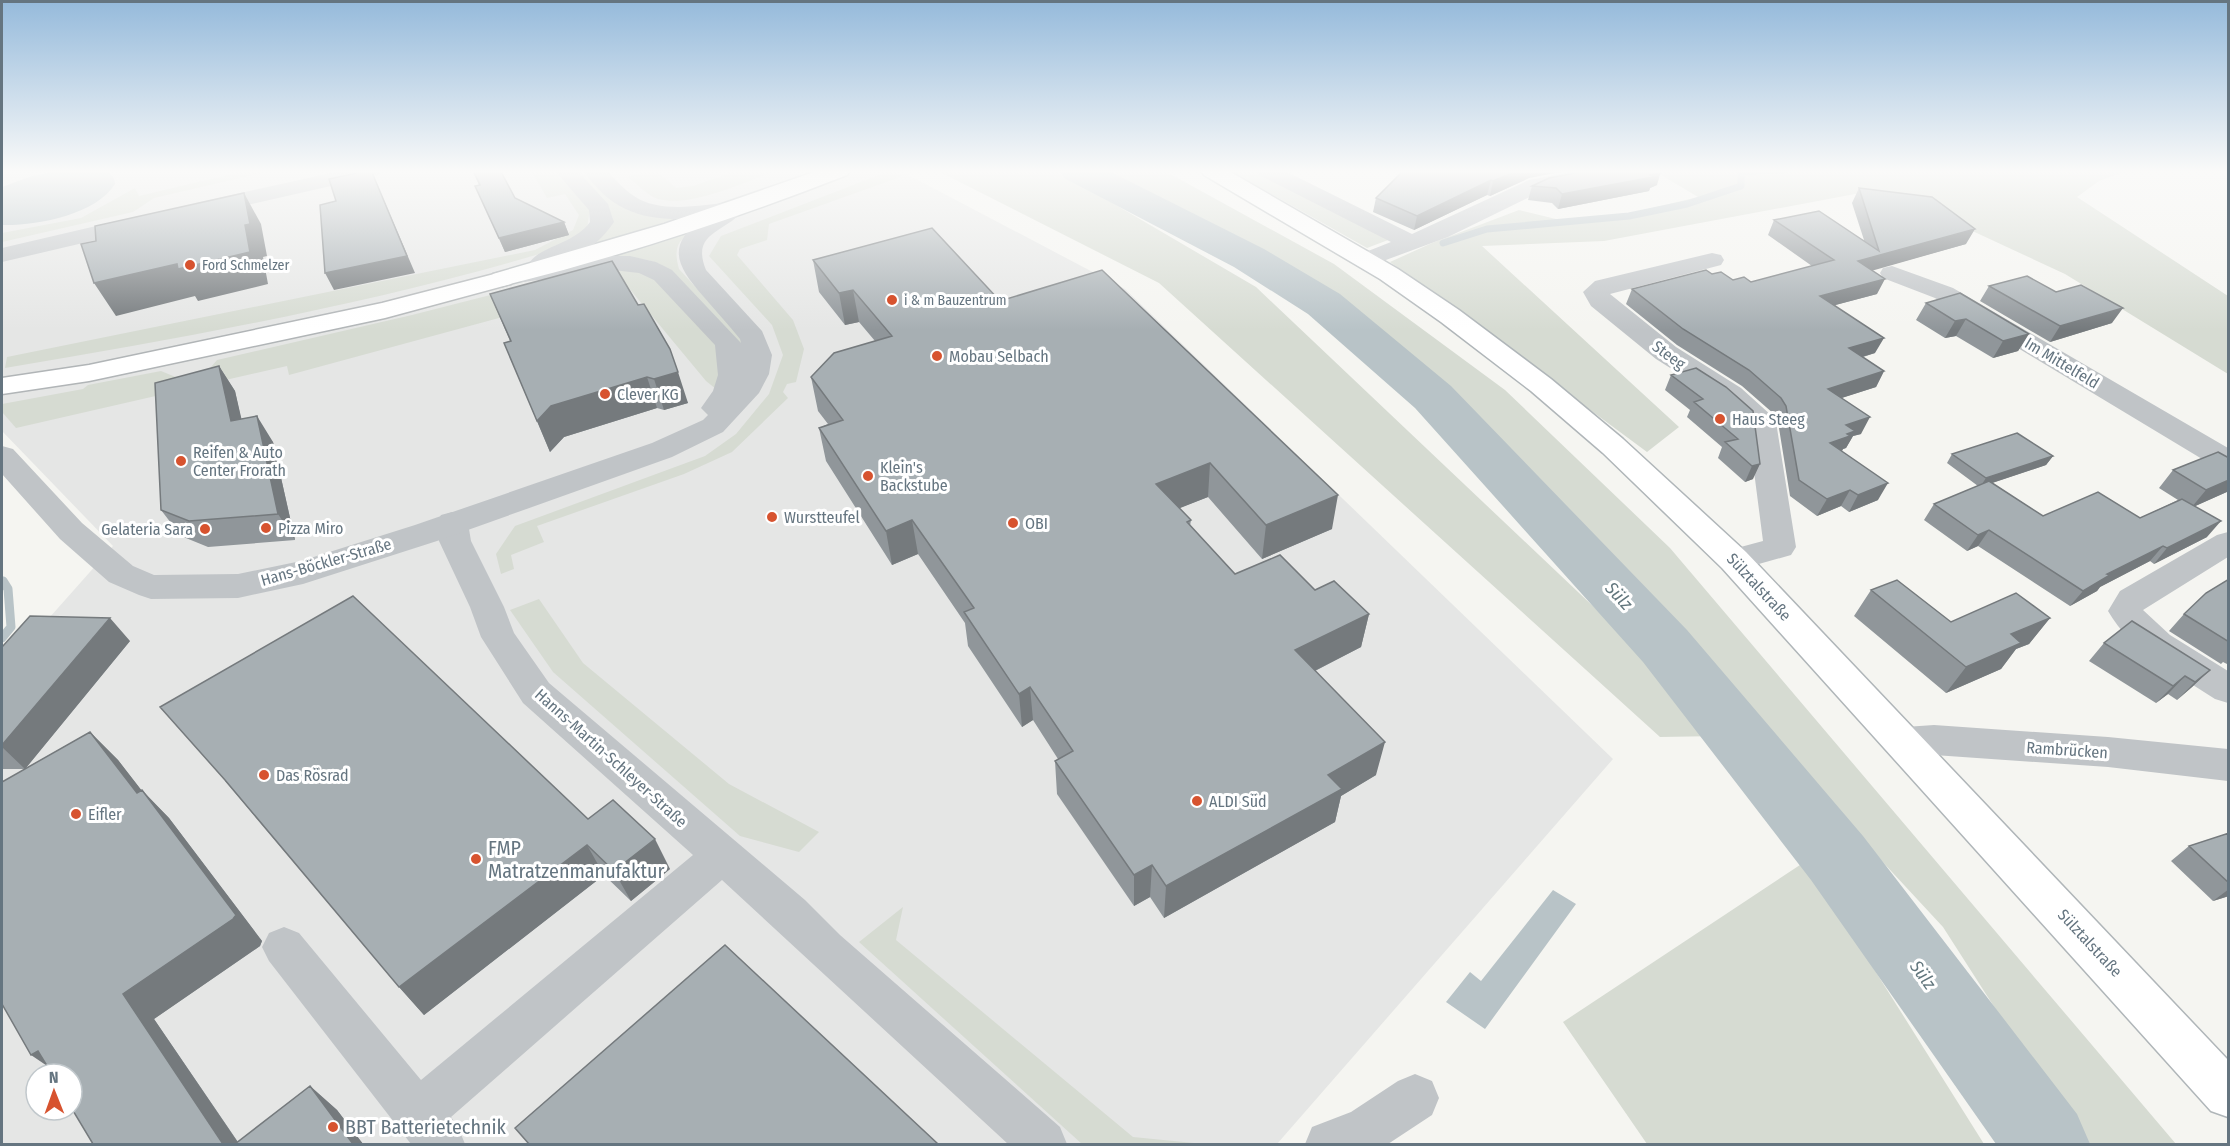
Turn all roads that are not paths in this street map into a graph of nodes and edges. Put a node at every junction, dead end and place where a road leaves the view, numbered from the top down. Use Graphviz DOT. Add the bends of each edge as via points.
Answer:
graph roads {
  1 [pos="139,223"];
  2 [pos="601,223"];
  3 [pos="686,223"];
  4 [pos="713,223"];
  5 [pos="1303,223"];
  6 [pos="1372,223"];
  7 [pos="1453,223"];
  8 [pos="1411,243"];
  9 [pos="2,255"];
  10 [pos="1712,260"];
  11 [pos="1367,261"];
  12 [pos="1892,273"];
  13 [pos="502,279"];
  14 [pos="2,386"];
  15 [pos="684,440"];
  16 [pos="2,456"];
  17 [pos="2229,461"];
  18 [pos="452,523"];
  19 [pos="2229,543"];
  20 [pos="1734,560"];
  21 [pos="2229,689"];
  22 [pos="1905,742"];
  23 [pos="2229,765"];
  24 [pos="721,856"];
  25 [pos="284,947"];
  26 [pos="2229,1094"];
  27 [pos="1415,1098"];
  28 [pos="429,1129"];
  29 [pos="1043,1144"];
  30 [pos="1329,1144"];
  1 -- 9 [label="street"];
  2 -- 13 [label="street" via="593,235 574,248"];
  3 -- 13 [label="main road"];
  4 -- 15 [label="street, Hans-Böckler-Straße" via="689,245 688,259 753,337 758,355 745,393 713,426"];
  5 -- 11 [label="main road, Sülztalstraße"];
  6 -- 8 [label="street"];
  7 -- 8 [label="street"];
  8 -- 11 [label="street"];
  10 -- 20 [label="street, Steeg" via="1604,286 1596,292 1600,301 1666,353 1731,394 1762,422 1780,547"];
  11 -- 20 [label="main road, Sülztalstraße" via="1450,316 1568,407"];
  12 -- 17 [label="street, Im Mittelfeld" via="1944,292"];
  13 -- 14 [label="main road" via="385,310 89,373"];
  13 -- 15 [label="street" via="603,263 641,265 663,275 728,343 732,358 727,392"];
  15 -- 18 [label="street, Hans-Böckler-Straße"];
  16 -- 18 [label="street, Hans-Böckler-Straße" via="71,531 121,574 151,587 238,586 303,572"];
  18 -- 24 [label="street, Hanns-Martin-Schleyer-Straße" via="455,541 498,637 536,693"];
  19 -- 21 [label="street" via="2132,600 2125,610 2145,635"];
  20 -- 22 [label="main road, Sülztalstraße"];
  22 -- 23 [label="street, Rambrücken" via="1934,740"];
  22 -- 26 [label="main road, Sülztalstraße"];
  24 -- 28 [label="street"];
  24 -- 29 [label="street, Hanns-Martin-Schleyer-Straße"];
  25 -- 28 [label="street"];
  27 -- 30 [label="street" via="1364,1132"];
}
